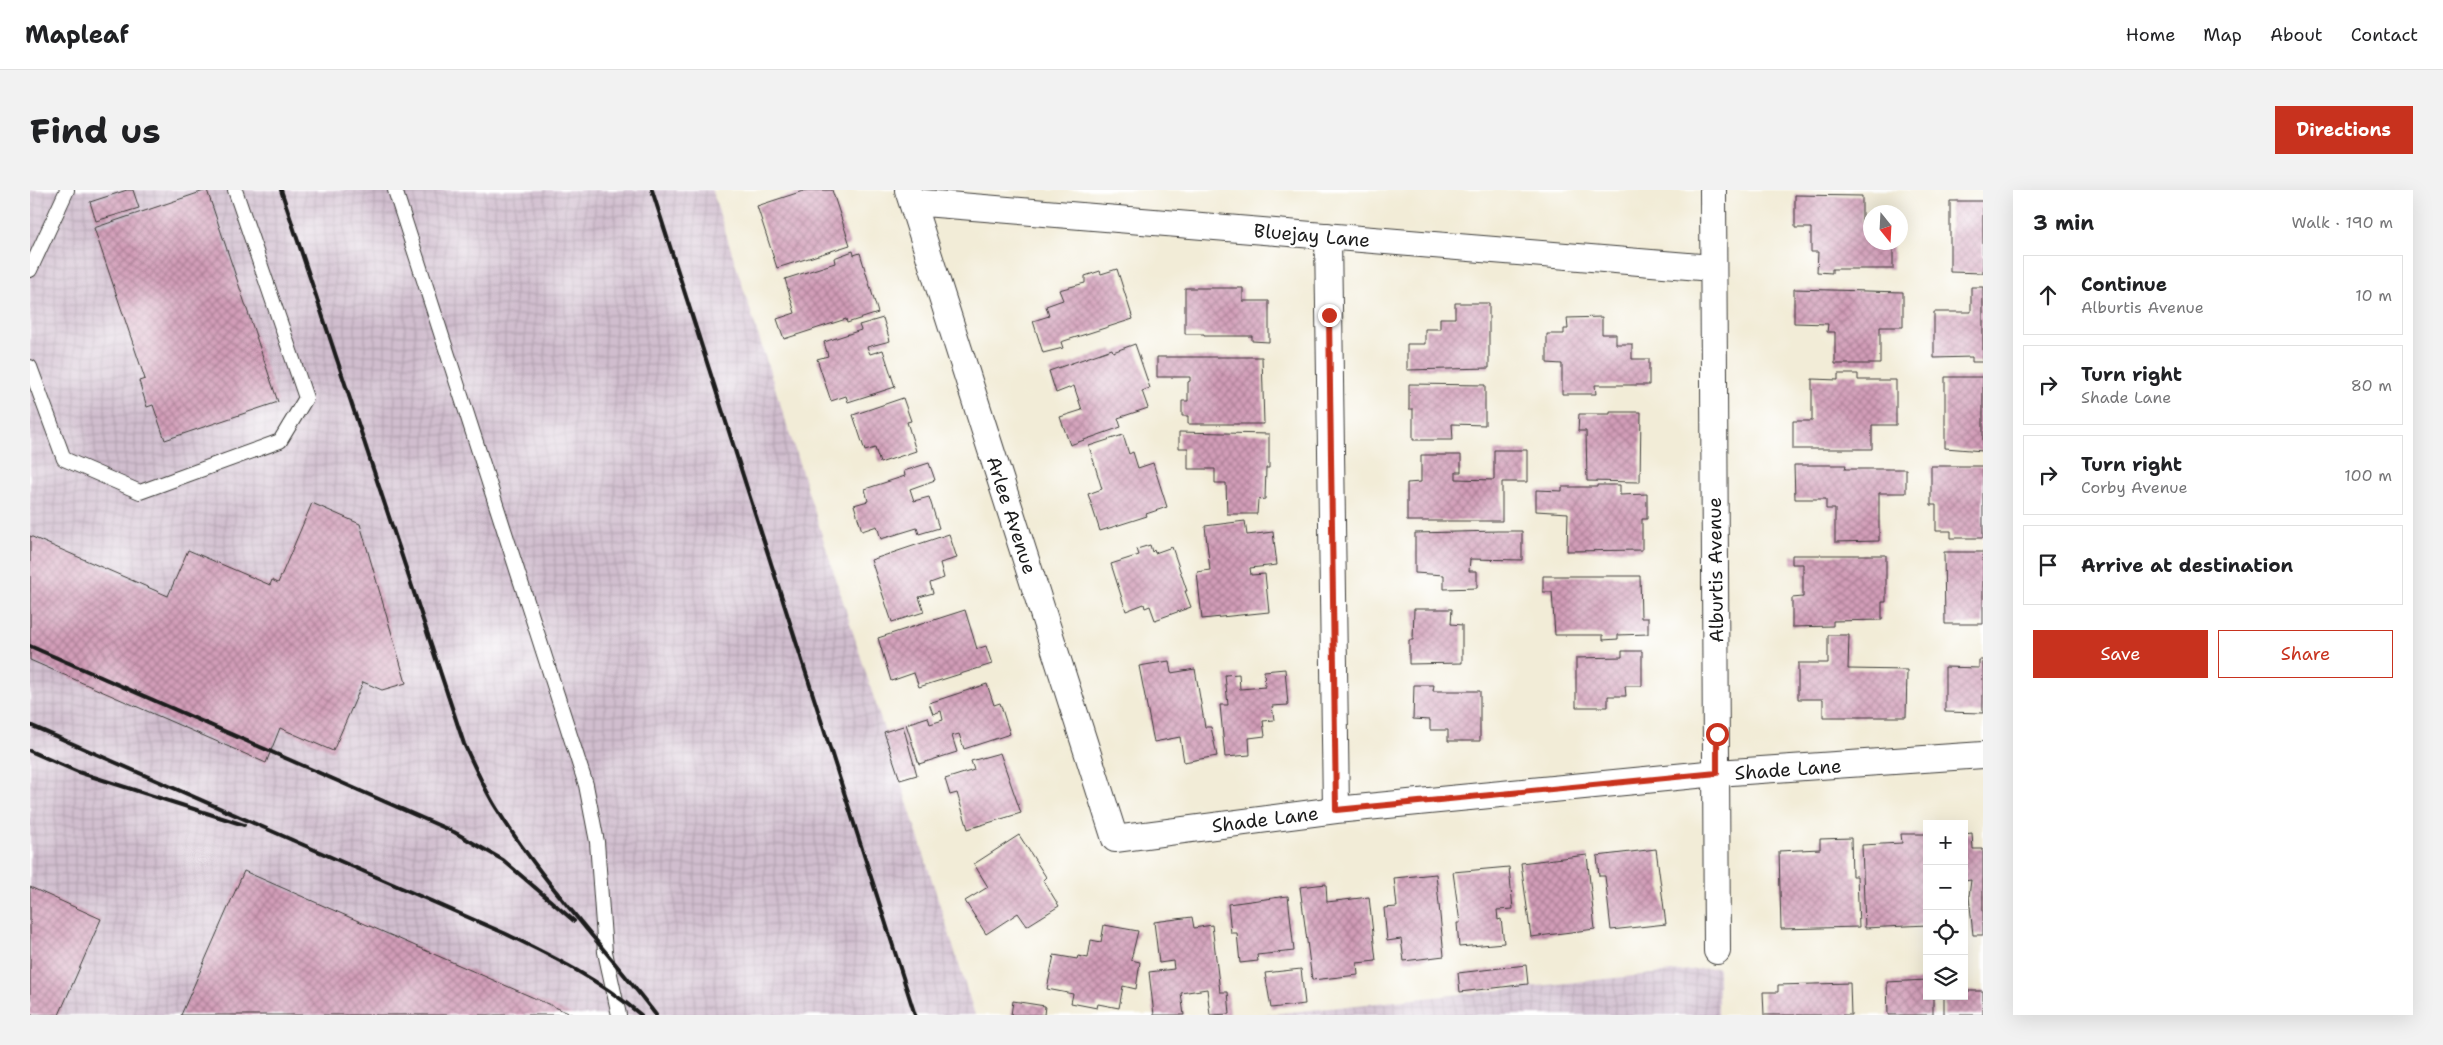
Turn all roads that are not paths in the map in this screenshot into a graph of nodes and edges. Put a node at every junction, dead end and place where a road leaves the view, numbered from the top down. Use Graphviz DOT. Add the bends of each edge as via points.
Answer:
graph roads {
  1 [pos="67,190"];
  2 [pos="235,190"];
  3 [pos="395,190"];
  4 [pos="1713,190"];
  5 [pos="910,196"];
  6 [pos="1328,236"];
  7 [pos="1712,268"];
  8 [pos="30,270"];
  9 [pos="30,367"];
  10 [pos="1983,755"];
  11 [pos="1717,773"];
  12 [pos="1336,810"];
  13 [pos="1115,839"];
  14 [pos="1717,951"];
  15 [pos="620,1015"];
  1 -- 8 [label="lane"];
  2 -- 9 [label="lane" via="306,398 280,441 140,492 64,460"];
  3 -- 15 [label="lane" via="586,785 597,842 605,952"];
  4 -- 7 [label="street, Alburtis Avenue"];
  5 -- 6 [label="street, Bluejay Lane"];
  5 -- 13 [label="street, Arlee Avenue"];
  6 -- 7 [label="street, Bluejay Lane"];
  6 -- 12 [label="street"];
  7 -- 11 [label="street, Alburtis Avenue"];
  10 -- 11 [label="street, Shade Lane"];
  11 -- 12 [label="street, Shade Lane"];
  11 -- 14 [label="street, Alburtis Avenue"];
  12 -- 13 [label="street, Shade Lane"];
}
